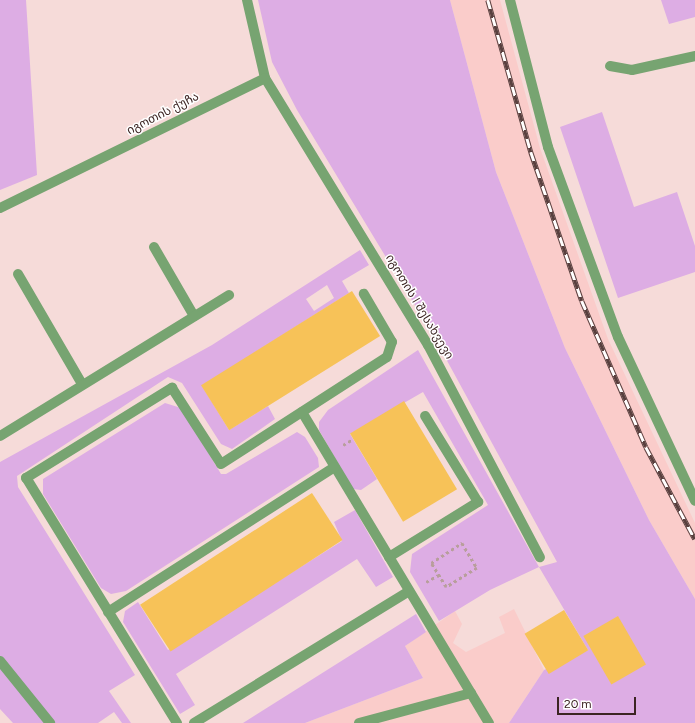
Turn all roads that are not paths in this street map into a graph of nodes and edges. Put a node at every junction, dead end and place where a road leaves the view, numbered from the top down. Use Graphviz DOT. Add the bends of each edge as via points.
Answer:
graph roads {
  1 [pos="247,0"];
  2 [pos="510,0"];
  3 [pos="695,56"];
  4 [pos="610,66"];
  5 [pos="265,78"];
  6 [pos="0,208"];
  7 [pos="154,247"];
  8 [pos="18,274"];
  9 [pos="364,294"];
  10 [pos="229,295"];
  11 [pos="194,316"];
  12 [pos="82,384"];
  13 [pos="302,412"];
  14 [pos="425,416"];
  15 [pos="0,436"];
  16 [pos="334,467"];
  17 [pos="695,501"];
  18 [pos="389,557"];
  19 [pos="540,557"];
  20 [pos="409,590"];
  21 [pos="108,612"];
  22 [pos="0,661"];
  23 [pos="471,693"];
  24 [pos="50,723"];
  25 [pos="177,723"];
  26 [pos="194,723"];
  27 [pos="359,723"];
  28 [pos="488,723"];
  1 -- 5 [label="street"];
  2 -- 17 [label="street" via="559,176 618,337"];
  3 -- 4 [label="street" via="632,70"];
  5 -- 6 [label="street, იგოთის ქუჩა"];
  5 -- 19 [label="street, იგოთის I შესახვევი" via="428,345"];
  7 -- 11 [label="street"];
  8 -- 12 [label="street"];
  9 -- 13 [label="street" via="392,342 391,351"];
  10 -- 11 [label="street"];
  11 -- 12 [label="street"];
  12 -- 15 [label="street"];
  13 -- 16 [label="street"];
  13 -- 21 [label="street" via="221,464 172,388 26,478"];
  14 -- 18 [label="street" via="478,502"];
  16 -- 18 [label="street"];
  16 -- 21 [label="street"];
  18 -- 20 [label="street"];
  20 -- 23 [label="street"];
  20 -- 26 [label="street"];
  21 -- 25 [label="street"];
  22 -- 24 [label="street"];
  23 -- 27 [label="street"];
  23 -- 28 [label="street"];
}
